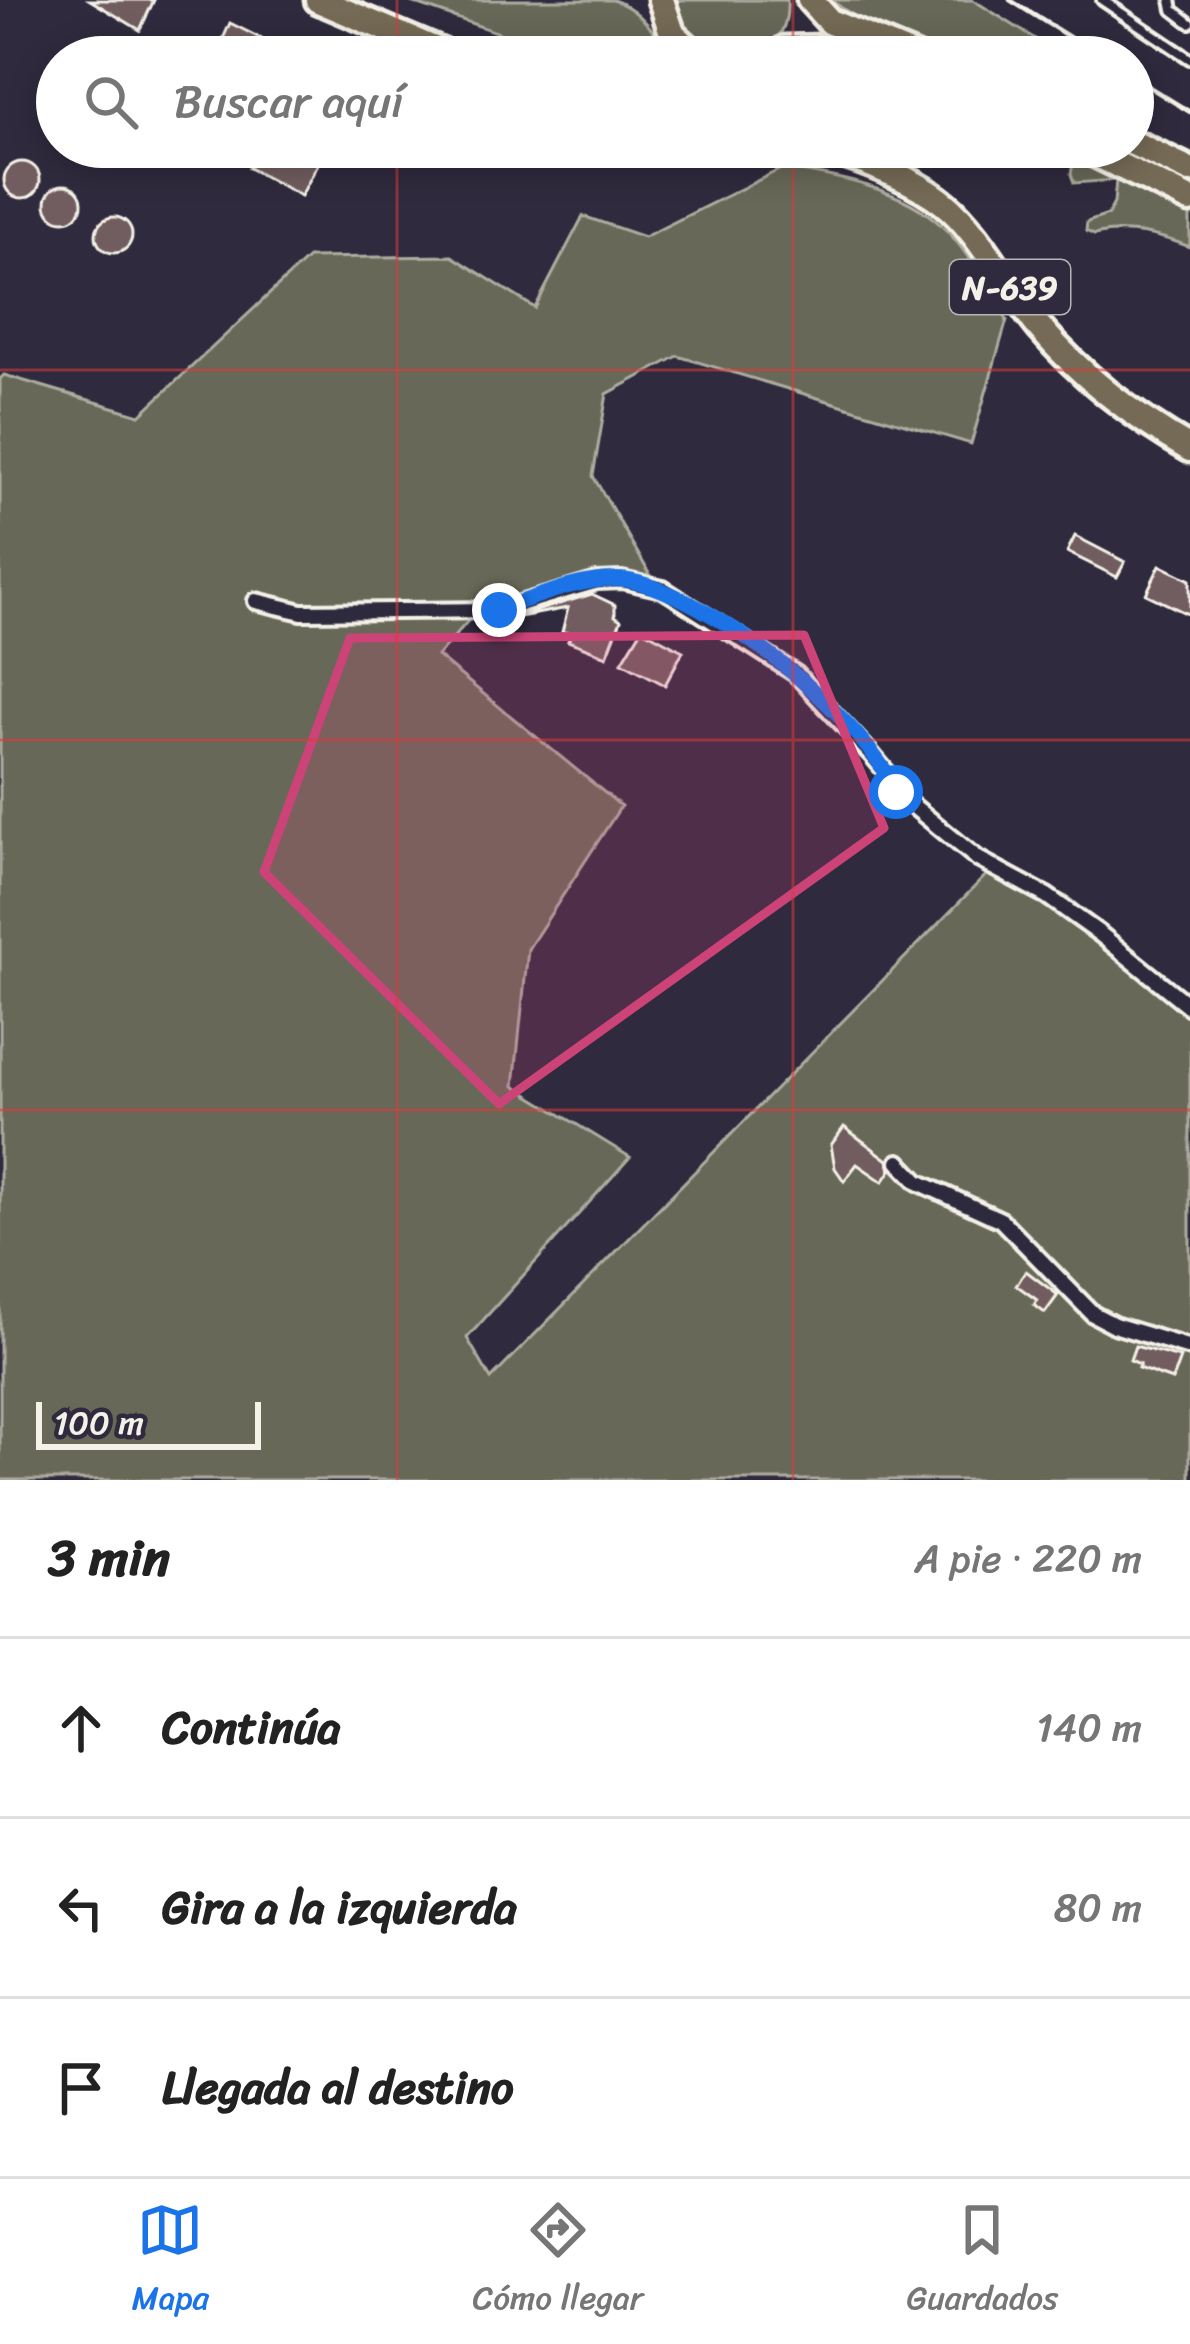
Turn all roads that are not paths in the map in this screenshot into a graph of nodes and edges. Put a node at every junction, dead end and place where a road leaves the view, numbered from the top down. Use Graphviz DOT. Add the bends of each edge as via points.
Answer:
graph roads {
  1 [pos="318,0"];
  2 [pos="643,0"];
  3 [pos="810,0"];
  4 [pos="1102,0"];
  5 [pos="1171,0"];
  6 [pos="663,9"];
  7 [pos="1190,23"];
  8 [pos="403,36"];
  9 [pos="677,36"];
  10 [pos="796,36"];
  11 [pos="864,36"];
  12 [pos="1190,56"];
  13 [pos="1154,153"];
  14 [pos="879,168"];
  15 [pos="1125,168"];
  16 [pos="1190,170"];
  17 [pos="1190,200"];
  18 [pos="1190,449"];
  19 [pos="256,601"];
  20 [pos="1190,1007"];
  21 [pos="899,1162"];
  22 [pos="1190,1348"];
  1 -- 8 [label="highway"];
  2 -- 6 [label="highway"];
  3 -- 10 [label="highway"];
  3 -- 11 [label="highway" via="830,22"];
  4 -- 12 [label="lane"];
  5 -- 7 [label="lane"];
  6 -- 9 [label="highway"];
  13 -- 16 [label="highway"];
  14 -- 18 [label="highway, N-639" via="945,204 1076,366"];
  15 -- 17 [label="highway"];
  19 -- 20 [label="street" via="302,612 499,610 597,581 663,589 796,674 872,754 896,792 977,859 1047,896"];
  21 -- 22 [label="street" via="918,1182 1001,1220 1093,1314"];
}
